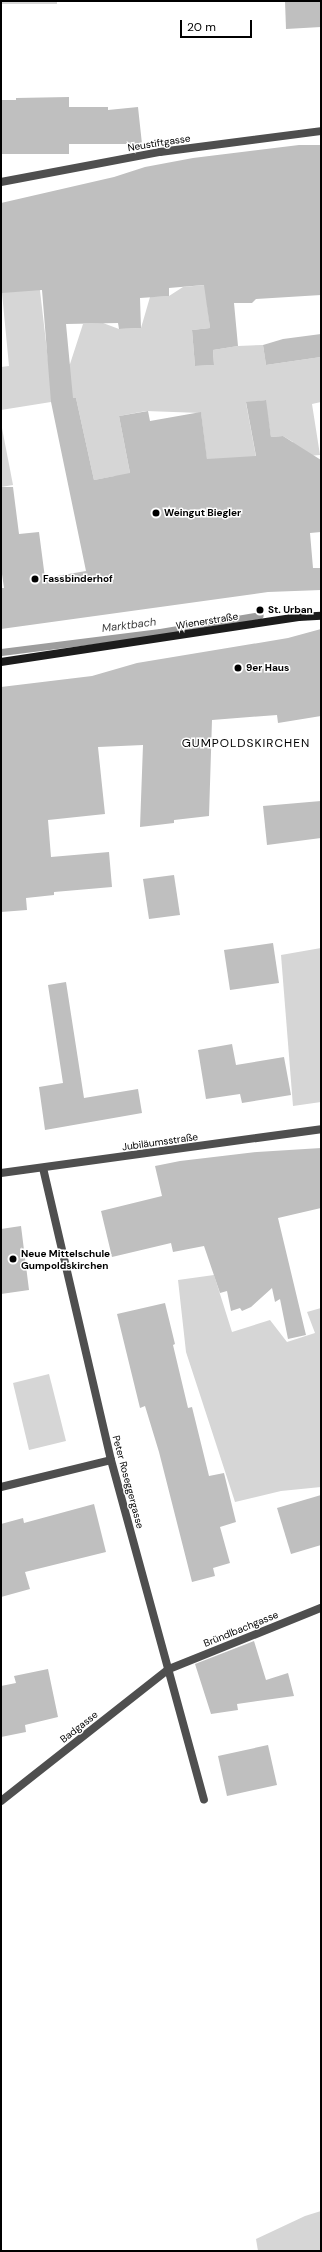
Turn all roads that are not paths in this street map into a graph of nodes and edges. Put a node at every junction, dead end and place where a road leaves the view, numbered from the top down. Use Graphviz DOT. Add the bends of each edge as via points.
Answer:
graph roads {
  1 [pos="321,131"];
  2 [pos="1,182"];
  3 [pos="321,616"];
  4 [pos="1,662"];
  5 [pos="321,1129"];
  6 [pos="43,1168"];
  7 [pos="1,1173"];
  8 [pos="111,1460"];
  9 [pos="1,1487"];
  10 [pos="321,1608"];
  11 [pos="169,1669"];
  12 [pos="204,1799"];
  13 [pos="1,1801"];
  1 -- 2 [label="street, Neustiftgasse" via="160,152"];
  3 -- 4 [label="street, Wienerstraße" via="298,617"];
  5 -- 6 [label="street, Jubiläumsstraße"];
  6 -- 7 [label="street, Jubiläumsstraße"];
  6 -- 8 [label="street, Peter Roseggergasse"];
  8 -- 9 [label="street"];
  8 -- 11 [label="street, Peter Roseggergasse"];
  10 -- 11 [label="street, Bründlbachgasse"];
  11 -- 12 [label="street, Peter Roseggergasse"];
  11 -- 13 [label="street, Badgasse"];
}
